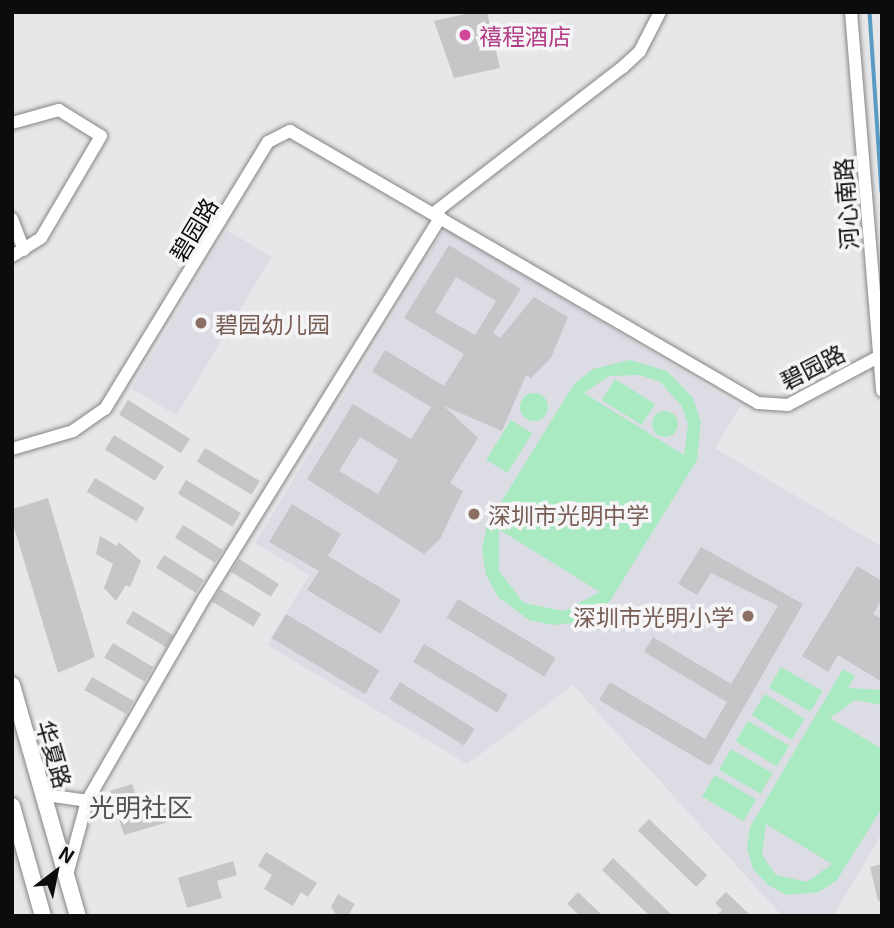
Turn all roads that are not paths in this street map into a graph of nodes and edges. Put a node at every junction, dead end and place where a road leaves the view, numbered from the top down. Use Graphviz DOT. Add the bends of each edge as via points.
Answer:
graph roads {
  1 [pos="660,12"];
  2 [pos="851,12"];
  3 [pos="12,123"];
  4 [pos="437,215"];
  5 [pos="12,219"];
  6 [pos="18,253"];
  7 [pos="880,356"];
  8 [pos="882,391"];
  9 [pos="12,449"];
  10 [pos="12,685"];
  11 [pos="40,781"];
  12 [pos="87,801"];
  13 [pos="13,810"];
  14 [pos="67,879"];
  15 [pos="43,916"];
  16 [pos="78,916"];
  1 -- 4 [label="street" via="640,51 623,67"];
  2 -- 7 [label="street, 河心南路"];
  3 -- 6 [label="street" via="59,110 101,136 41,238"];
  4 -- 7 [label="street, 碧园路" via="758,403 788,405"];
  4 -- 9 [label="street, 碧园路" via="303,135 279,134 105,409 54,439"];
  4 -- 12 [label="street"];
  5 -- 6 [label="street"];
  7 -- 8 [label="street, 河心南路"];
  10 -- 11 [label="main road, 华夏路"];
  11 -- 12 [label="street" via="53,796"];
  11 -- 14 [label="main road, 华夏路"];
  12 -- 14 [label="street" via="75,828"];
  13 -- 15 [label="main road"];
  14 -- 16 [label="main road, 华夏路"];
}
